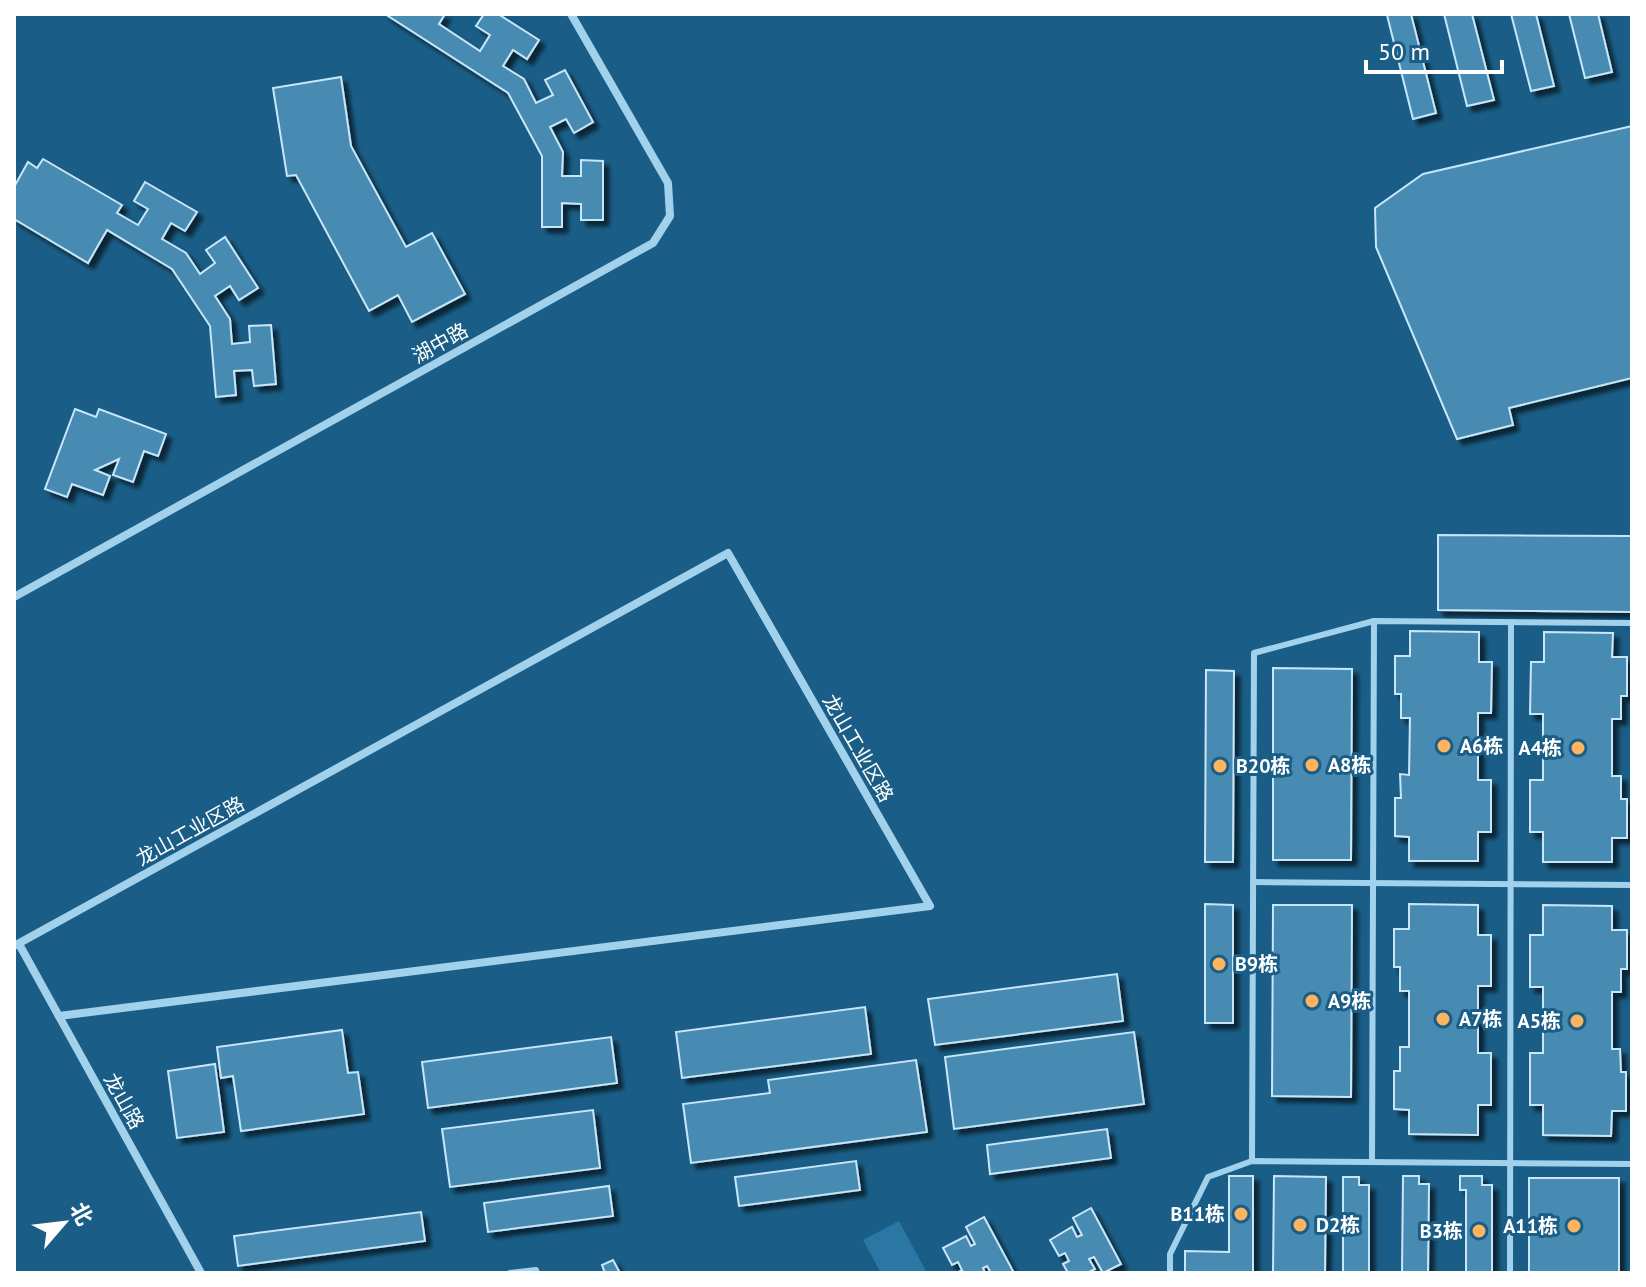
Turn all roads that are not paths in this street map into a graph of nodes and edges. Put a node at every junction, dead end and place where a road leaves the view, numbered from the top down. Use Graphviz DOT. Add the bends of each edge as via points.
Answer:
graph roads {
  1 [pos="571,14"];
  2 [pos="14,597"];
  3 [pos="1374,621"];
  4 [pos="1511,622"];
  5 [pos="1632,623"];
  6 [pos="1253,882"];
  7 [pos="1373,883"];
  8 [pos="1511,884"];
  9 [pos="1632,885"];
  10 [pos="16,945"];
  11 [pos="59,1016"];
  12 [pos="1252,1161"];
  13 [pos="1372,1162"];
  14 [pos="1510,1163"];
  15 [pos="1632,1164"];
  16 [pos="201,1273"];
  17 [pos="510,1273"];
  18 [pos="537,1273"];
  19 [pos="1170,1273"];
  20 [pos="1510,1273"];
  1 -- 2 [label="street, 湖中路" via="668,183 670,216 653,243"];
  3 -- 4 [label="lane"];
  3 -- 6 [label="lane" via="1254,653"];
  3 -- 7 [label="lane"];
  4 -- 5 [label="lane"];
  4 -- 8 [label="lane"];
  6 -- 7 [label="lane"];
  6 -- 12 [label="lane"];
  7 -- 8 [label="lane"];
  7 -- 13 [label="lane"];
  8 -- 9 [label="lane"];
  8 -- 14 [label="lane"];
  10 -- 11 [label="street, 龙山路"];
  10 -- 11 [label="street, 龙山工业区路" via="728,553 930,906"];
  11 -- 16 [label="street, 龙山路"];
  12 -- 13 [label="lane"];
  12 -- 19 [label="lane" via="1208,1177 1170,1254"];
  13 -- 14 [label="lane"];
  14 -- 15 [label="lane"];
  14 -- 20 [label="lane"];
  17 -- 18 [label="lane"];
}
